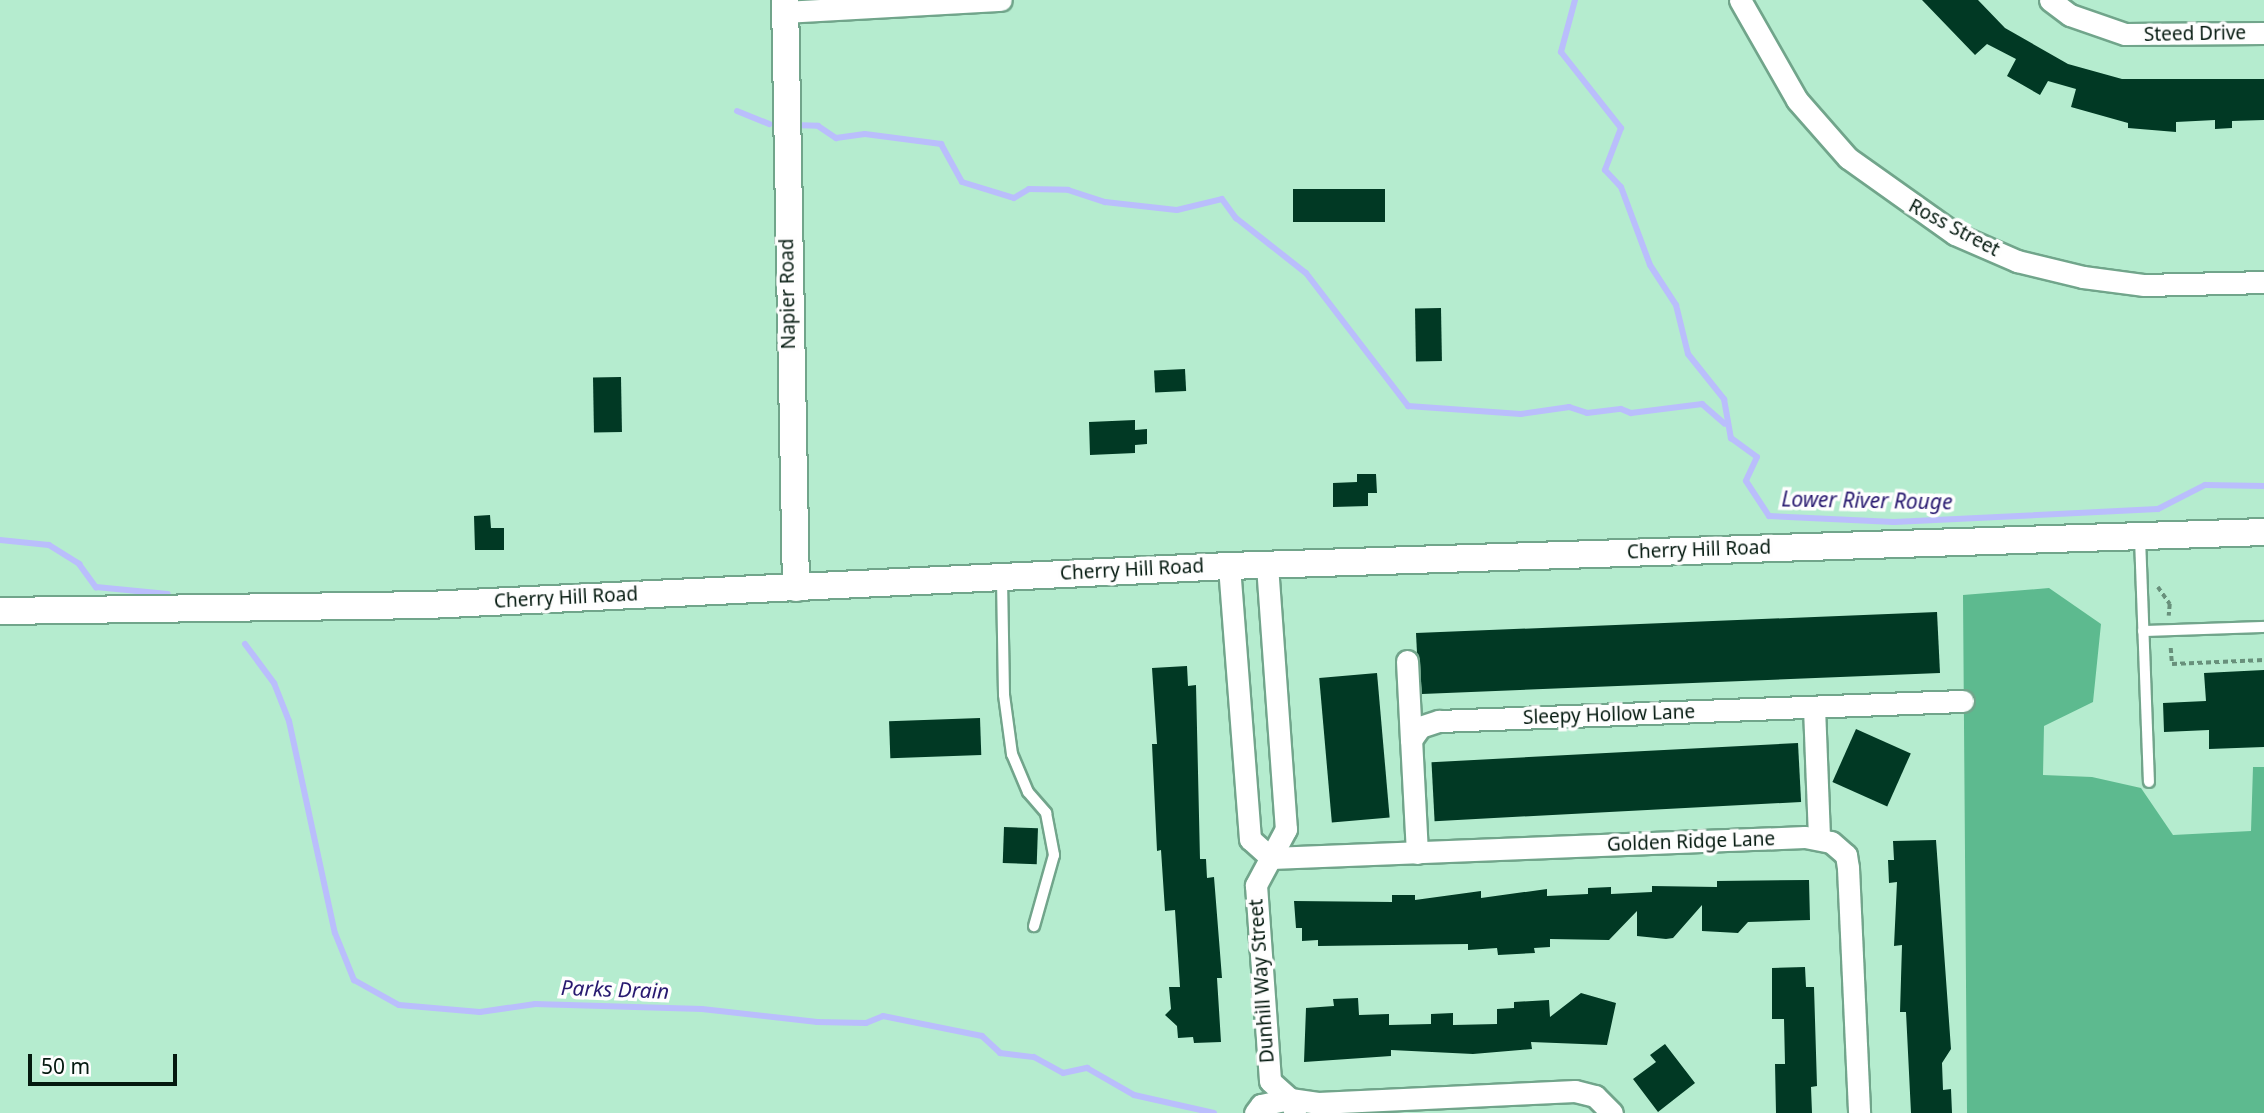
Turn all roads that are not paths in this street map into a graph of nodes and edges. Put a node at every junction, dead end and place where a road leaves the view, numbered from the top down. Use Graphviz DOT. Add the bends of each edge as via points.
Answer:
graph roads {
  1 [pos="983,0"];
  2 [pos="1001,0"];
  3 [pos="1740,0"];
  4 [pos="2050,0"];
  5 [pos="785,6"];
  6 [pos="2264,33"];
  7 [pos="2264,282"];
  8 [pos="2264,532"];
  9 [pos="2140,538"];
  10 [pos="1267,565"];
  11 [pos="1229,566"];
  12 [pos="1002,576"];
  13 [pos="796,588"];
  14 [pos="0,611"];
  15 [pos="2264,627"];
  16 [pos="2143,631"];
  17 [pos="1406,661"];
  18 [pos="1963,701"];
  19 [pos="1814,707"];
  20 [pos="1279,723"];
  21 [pos="1241,726"];
  22 [pos="1411,740"];
  23 [pos="2150,782"];
  24 [pos="1818,838"];
  25 [pos="1417,853"];
  26 [pos="1271,858"];
  27 [pos="1034,926"];
  28 [pos="1293,1106"];
  29 [pos="1255,1113"];
  30 [pos="1612,1113"];
  31 [pos="1858,1113"];
  1 -- 2 [label="street"];
  1 -- 5 [label="street"];
  3 -- 7 [label="street, Ross Street" via="1797,100 1848,158 1955,234 2017,261 2083,277 2144,285"];
  4 -- 6 [label="street, Steed Drive" via="2070,15 2125,34"];
  5 -- 13 [label="street, Napier Road"];
  8 -- 9 [label="street, Cherry Hill Road"];
  9 -- 10 [label="street, Cherry Hill Road"];
  9 -- 16 [label="lane"];
  10 -- 11 [label="street, Cherry Hill Road"];
  10 -- 20 [label="street, Dunhill Way Street"];
  11 -- 12 [label="street, Cherry Hill Road"];
  11 -- 21 [label="street"];
  12 -- 13 [label="street, Cherry Hill Road"];
  12 -- 27 [label="lane" via="1003,669 1012,754 1028,792 1046,813 1054,855"];
  13 -- 14 [label="street, Cherry Hill Road" via="428,605"];
  15 -- 16 [label="lane"];
  16 -- 23 [label="lane"];
  17 -- 22 [label="street"];
  18 -- 19 [label="street, Sleepy Hollow Lane"];
  19 -- 22 [label="street, Sleepy Hollow Lane" via="1439,721 1420,727"];
  19 -- 24 [label="street"];
  20 -- 21 [label="street"];
  20 -- 26 [label="street, Dunhill Way Street" via="1286,829"];
  21 -- 26 [label="street" via="1250,839"];
  22 -- 25 [label="street"];
  24 -- 25 [label="street, Golden Ridge Lane"];
  24 -- 31 [label="street" via="1837,845 1848,862"];
  25 -- 26 [label="street, Golden Ridge Lane"];
  26 -- 28 [label="street, Dunhill Way Street" via="1255,885 1270,1081"];
  28 -- 29 [label="street" via="1261,1105"];
  28 -- 30 [label="street" via="1576,1091 1595,1096"];
}
